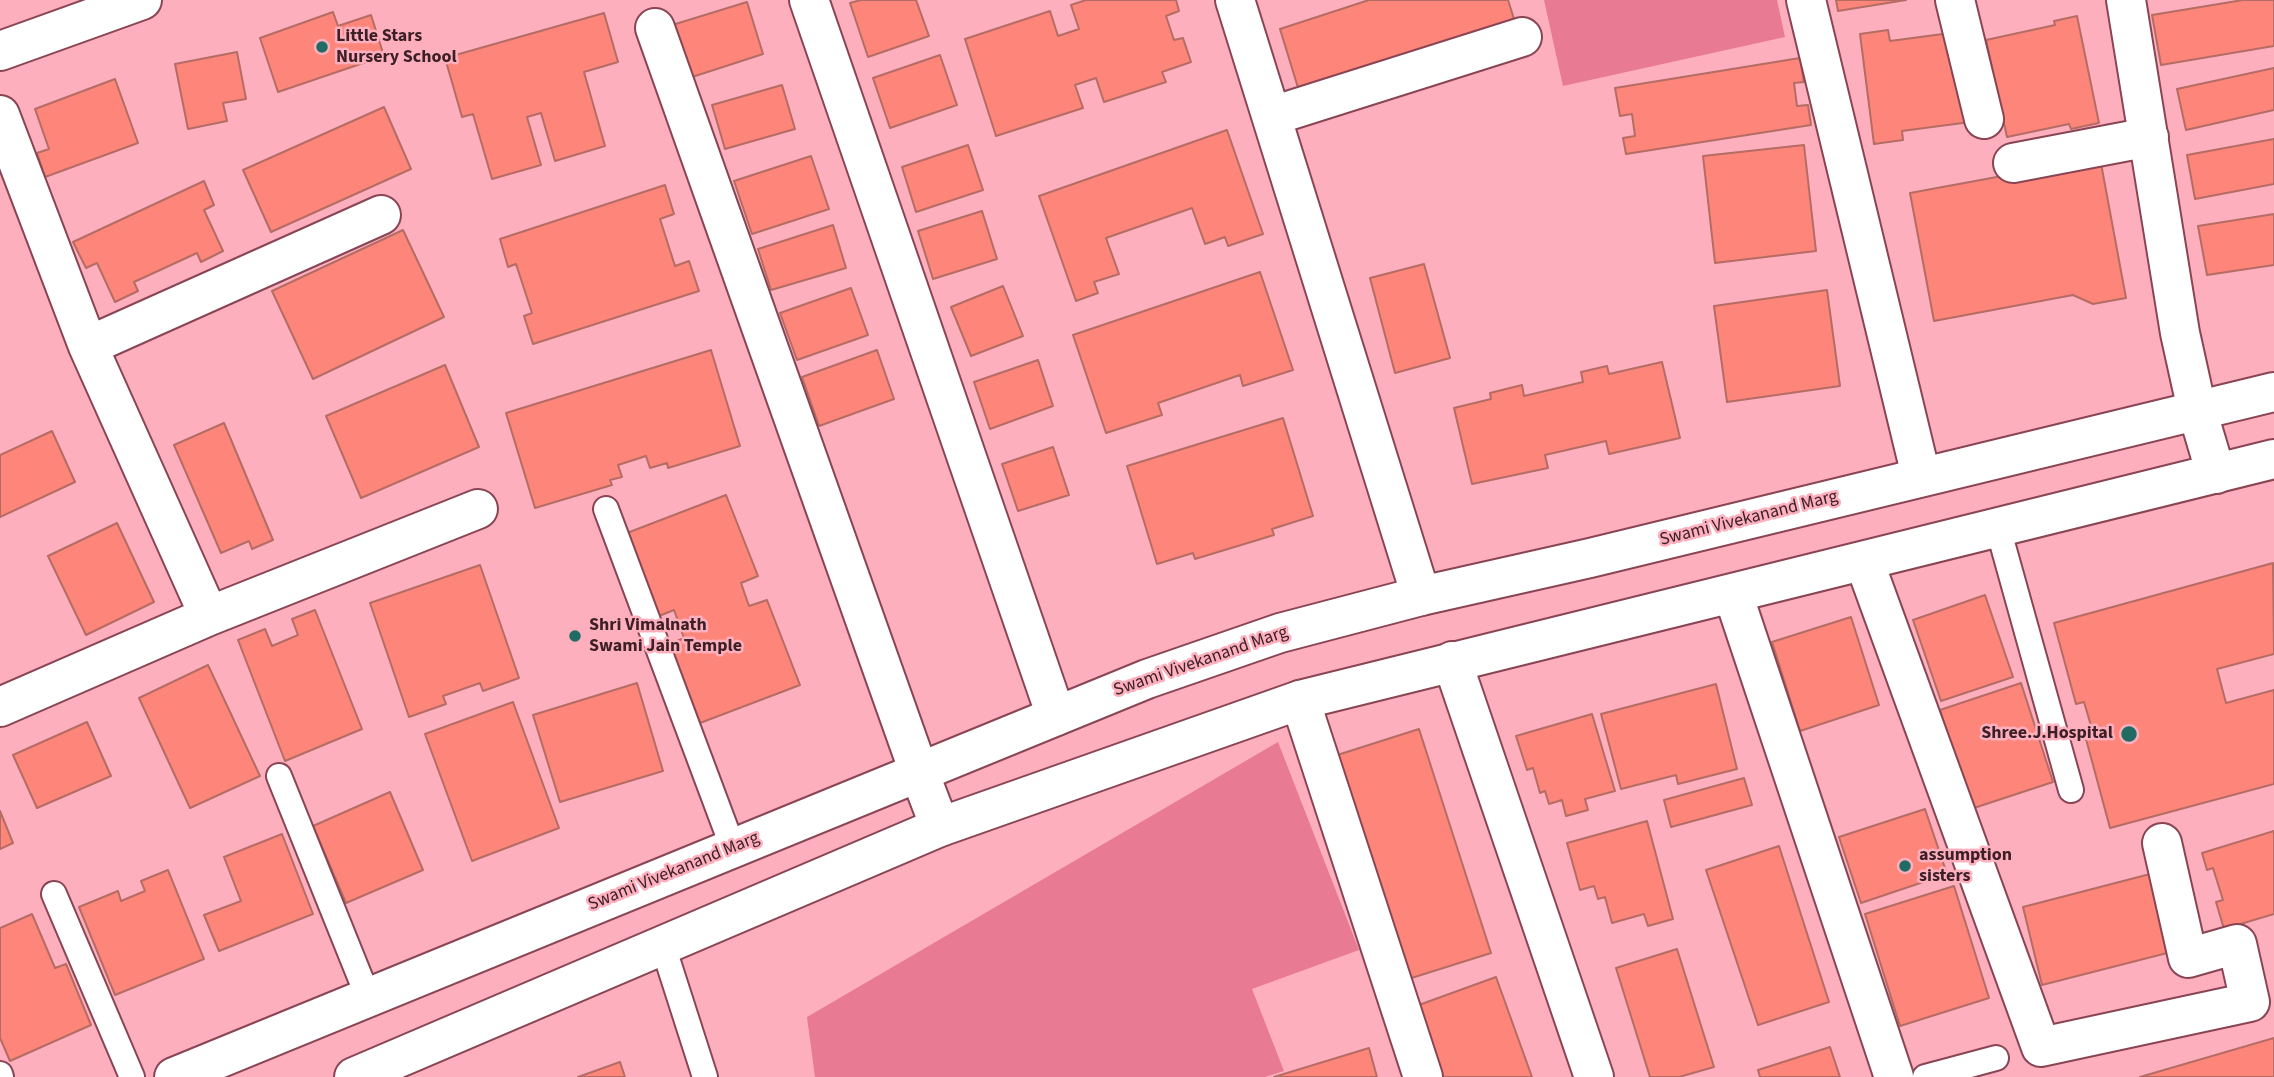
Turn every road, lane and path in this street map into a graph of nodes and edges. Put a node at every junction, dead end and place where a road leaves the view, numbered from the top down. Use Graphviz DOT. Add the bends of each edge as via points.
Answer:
graph roads {
  1 [pos="142,0"];
  2 [pos="809,0"];
  3 [pos="1235,0"];
  4 [pos="1806,0"];
  5 [pos="1955,0"];
  6 [pos="2126,0"];
  7 [pos="656,28"];
  8 [pos="1522,37"];
  9 [pos="0,51"];
  10 [pos="0,115"];
  11 [pos="1272,116"];
  12 [pos="1984,118"];
  13 [pos="2149,136"];
  14 [pos="2013,163"];
  15 [pos="381,215"];
  16 [pos="88,346"];
  17 [pos="2274,392"];
  18 [pos="2197,410"];
  19 [pos="2274,459"];
  20 [pos="2216,474"];
  21 [pos="1921,476"];
  22 [pos="478,509"];
  23 [pos="606,509"];
  24 [pos="1998,528"];
  25 [pos="1864,561"];
  26 [pos="1733,594"];
  27 [pos="1421,596"];
  28 [pos="209,616"];
  29 [pos="1452,661"];
  30 [pos="1300,700"];
  31 [pos="0,707"];
  32 [pos="1055,716"];
  33 [pos="919,772"];
  34 [pos="279,776"];
  35 [pos="2071,790"];
  36 [pos="940,827"];
  37 [pos="2162,843"];
  38 [pos="733,848"];
  39 [pos="54,894"];
  40 [pos="663,946"];
  41 [pos="368,997"];
  42 [pos="1996,1059"];
  43 [pos="132,1077"];
  44 [pos="174,1077"];
  45 [pos="354,1077"];
  46 [pos="705,1077"];
  47 [pos="1423,1077"];
  48 [pos="1594,1077"];
  49 [pos="1894,1077"];
  50 [pos="1925,1077"];
  1 -- 9 [label="street"];
  2 -- 32 [label="street"];
  3 -- 11 [label="street"];
  4 -- 21 [label="street"];
  5 -- 12 [label="street"];
  6 -- 13 [label="street"];
  7 -- 33 [label="street"];
  8 -- 11 [label="street"];
  10 -- 16 [label="street"];
  11 -- 27 [label="street"];
  13 -- 14 [label="street"];
  13 -- 18 [label="street"];
  15 -- 16 [label="street"];
  16 -- 28 [label="street"];
  17 -- 18 [label="street, Swami Vivekanand Marg"];
  18 -- 20 [label="street"];
  18 -- 21 [label="street, Swami Vivekanand Marg"];
  19 -- 20 [label="street"];
  20 -- 24 [label="street"];
  21 -- 27 [label="street, Swami Vivekanand Marg"];
  22 -- 28 [label="street"];
  23 -- 38 [label="lane"];
  24 -- 25 [label="street"];
  24 -- 35 [label="lane"];
  25 -- 26 [label="street"];
  25 -- 37 [label="street" via="2041,1047 2250,1002 2238,944 2188,958"];
  26 -- 29 [label="street"];
  26 -- 49 [label="street"];
  27 -- 32 [label="street, Swami Vivekanand Marg" via="1280,633"];
  28 -- 31 [label="street"];
  29 -- 30 [label="street"];
  29 -- 48 [label="street"];
  30 -- 36 [label="street"];
  30 -- 47 [label="street"];
  32 -- 33 [label="street, Swami Vivekanand Marg"];
  33 -- 36 [label="street"];
  33 -- 38 [label="street, Swami Vivekanand Marg"];
  34 -- 41 [label="lane"];
  36 -- 40 [label="street"];
  38 -- 41 [label="street, Swami Vivekanand Marg"];
  39 -- 43 [label="lane"];
  40 -- 45 [label="street"];
  40 -- 46 [label="lane"];
  41 -- 44 [label="street, Swami Vivekanand Marg"];
  42 -- 50 [label="lane"];
}
